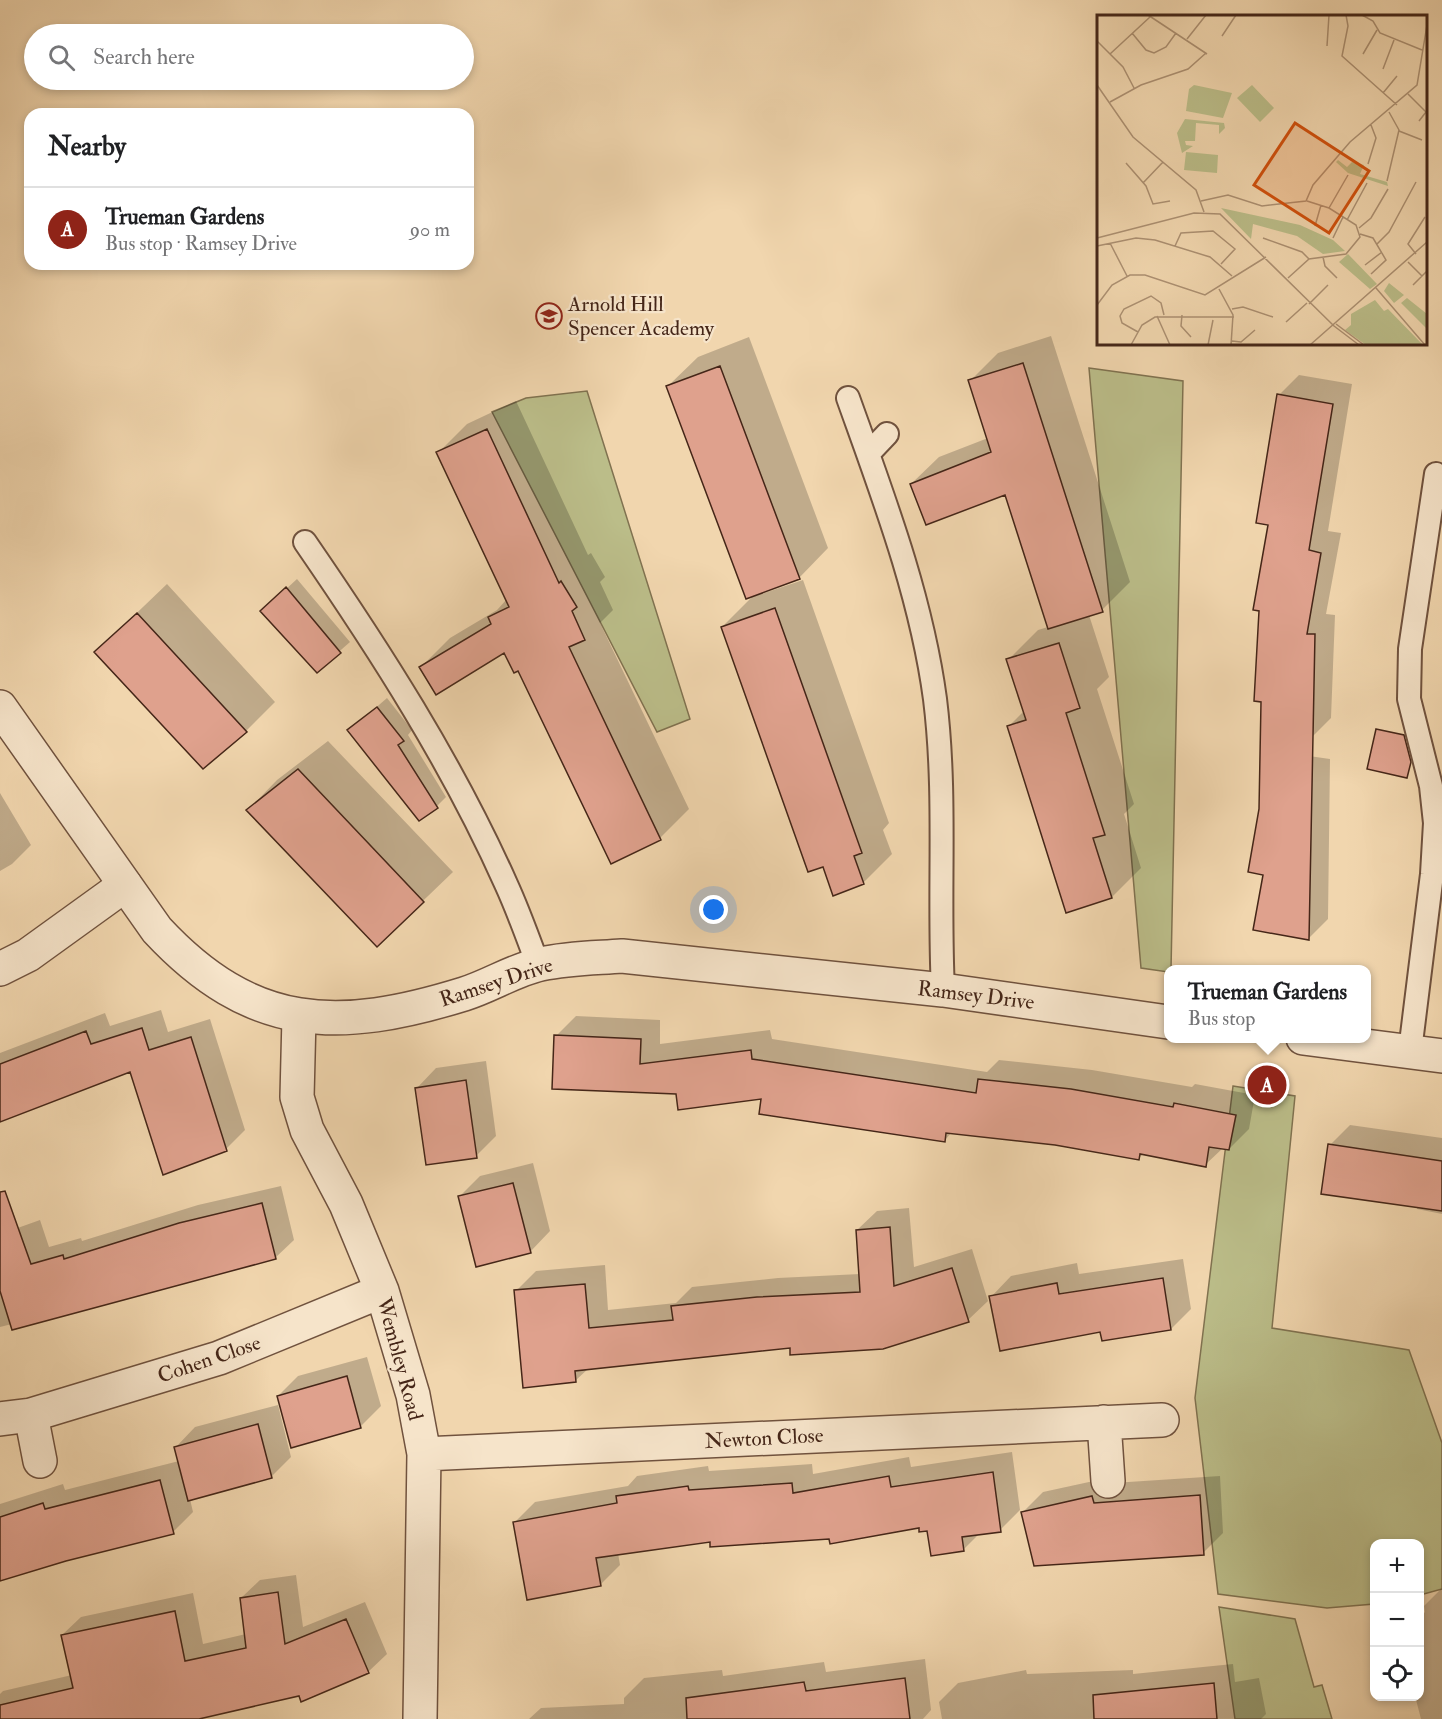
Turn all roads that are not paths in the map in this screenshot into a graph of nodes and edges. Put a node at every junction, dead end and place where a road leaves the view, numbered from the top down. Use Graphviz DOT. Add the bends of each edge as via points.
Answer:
graph roads {
  1 [pos="848,398"];
  2 [pos="887,434"];
  3 [pos="868,454"];
  4 [pos="1437,474"];
  5 [pos="1435,532"];
  6 [pos="305,542"];
  7 [pos="0,707"];
  8 [pos="125,885"];
  9 [pos="538,965"];
  10 [pos="0,969"];
  11 [pos="943,990"];
  12 [pos="299,1017"];
  13 [pos="1164,1021"];
  14 [pos="1344,1043"];
  15 [pos="1410,1051"];
  16 [pos="1442,1056"];
  17 [pos="382,1291"];
  18 [pos="15,1417"];
  19 [pos="1162,1419"];
  20 [pos="1104,1422"];
  21 [pos="424,1454"];
  22 [pos="40,1461"];
  23 [pos="1108,1481"];
  24 [pos="420,1719"];
  1 -- 3 [label="lane"];
  2 -- 3 [label="lane"];
  3 -- 11 [label="lane" via="904,556 935,698 941,768 939,922"];
  4 -- 5 [label="lane"];
  5 -- 15 [label="lane" via="1410,650 1409,699 1431,786 1435,823"];
  6 -- 9 [label="lane" via="341,580 457,785 506,884"];
  7 -- 8 [label="street, Ramsey Drive"];
  8 -- 10 [label="street" via="36,949"];
  8 -- 12 [label="street, Ramsey Drive" via="157,930 214,981 277,1011"];
  9 -- 11 [label="street, Ramsey Drive" via="575,958 622,956"];
  9 -- 12 [label="street, Ramsey Drive" via="466,994 406,1011 357,1018"];
  11 -- 13 [label="street, Ramsey Drive"];
  12 -- 17 [label="street, Wembley Road" via="297,1097 308,1130 346,1204"];
  14 -- 15 [label="street"];
  15 -- 16 [label="street"];
  17 -- 18 [label="street, Cohen Close" via="219,1358"];
  17 -- 21 [label="street, Wembley Road" via="413,1395"];
  18 -- 22 [label="street, Cohen Close"];
  19 -- 20 [label="street, Newton Close"];
  20 -- 21 [label="street, Newton Close"];
  20 -- 23 [label="street"];
  21 -- 24 [label="street, Wembley Road"];
}
